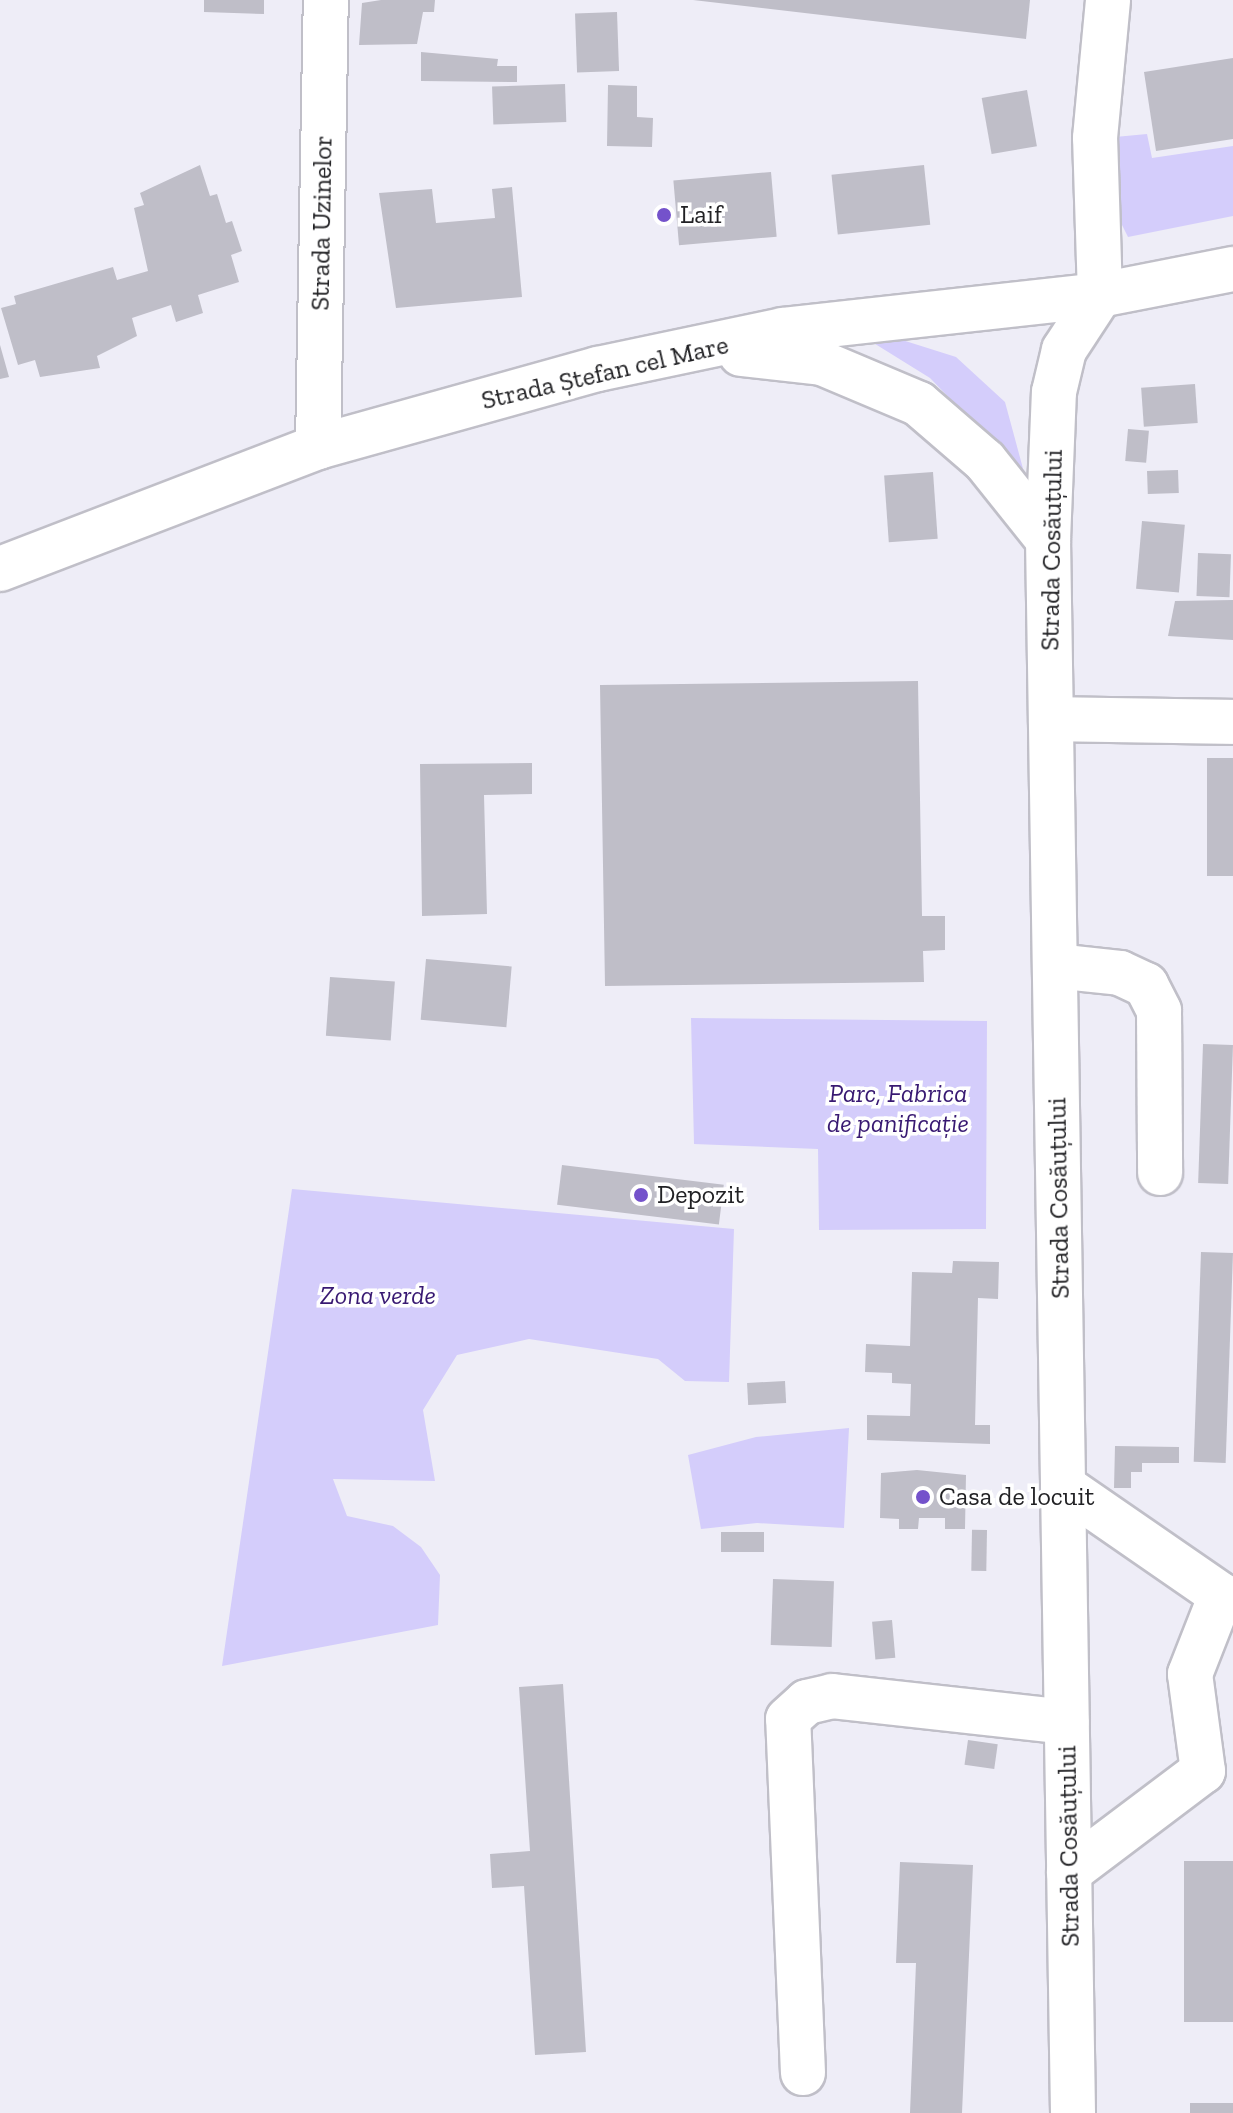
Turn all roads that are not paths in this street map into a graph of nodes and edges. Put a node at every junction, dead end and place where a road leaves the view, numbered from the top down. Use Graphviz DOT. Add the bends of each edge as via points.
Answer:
graph roads {
  1 [pos="326,0"];
  2 [pos="1108,0"];
  3 [pos="1233,269"];
  4 [pos="1100,295"];
  5 [pos="699,351"];
  6 [pos="318,447"];
  7 [pos="1048,540"];
  8 [pos="0,569"];
  9 [pos="1051,719"];
  10 [pos="1233,722"];
  11 [pos="1055,966"];
  12 [pos="1160,1173"];
  13 [pos="1063,1486"];
  14 [pos="1067,1722"];
  15 [pos="1069,1872"];
  16 [pos="803,2073"];
  17 [pos="1073,2113"];
  1 -- 6 [label="main road, Strada Uzinelor"];
  2 -- 4 [label="main road" via="1095,138"];
  3 -- 4 [label="main road, Strada Ștefan cel Mare"];
  4 -- 5 [label="main road, Strada Ștefan cel Mare" via="867,317"];
  4 -- 7 [label="main road, Strada Cosăuțului" via="1064,350 1054,392"];
  5 -- 6 [label="main road, Strada Ștefan cel Mare" via="598,369"];
  5 -- 7 [label="main road" via="797,358 884,385 951,427"];
  6 -- 8 [label="main road, Strada Ștefan cel Mare"];
  7 -- 9 [label="main road, Strada Cosăuțului"];
  9 -- 10 [label="main road"];
  9 -- 11 [label="main road, Strada Cosăuțului"];
  11 -- 12 [label="main road" via="1120,973 1146,985 1159,1011"];
  11 -- 13 [label="main road, Strada Cosăuțului"];
  13 -- 14 [label="main road, Strada Cosăuțului"];
  13 -- 15 [label="main road" via="1221,1595 1190,1674 1203,1771"];
  14 -- 15 [label="main road, Strada Cosăuțului"];
  14 -- 16 [label="main road" via="832,1696 807,1702 788,1719"];
  15 -- 17 [label="main road, Strada Cosăuțului"];
}
